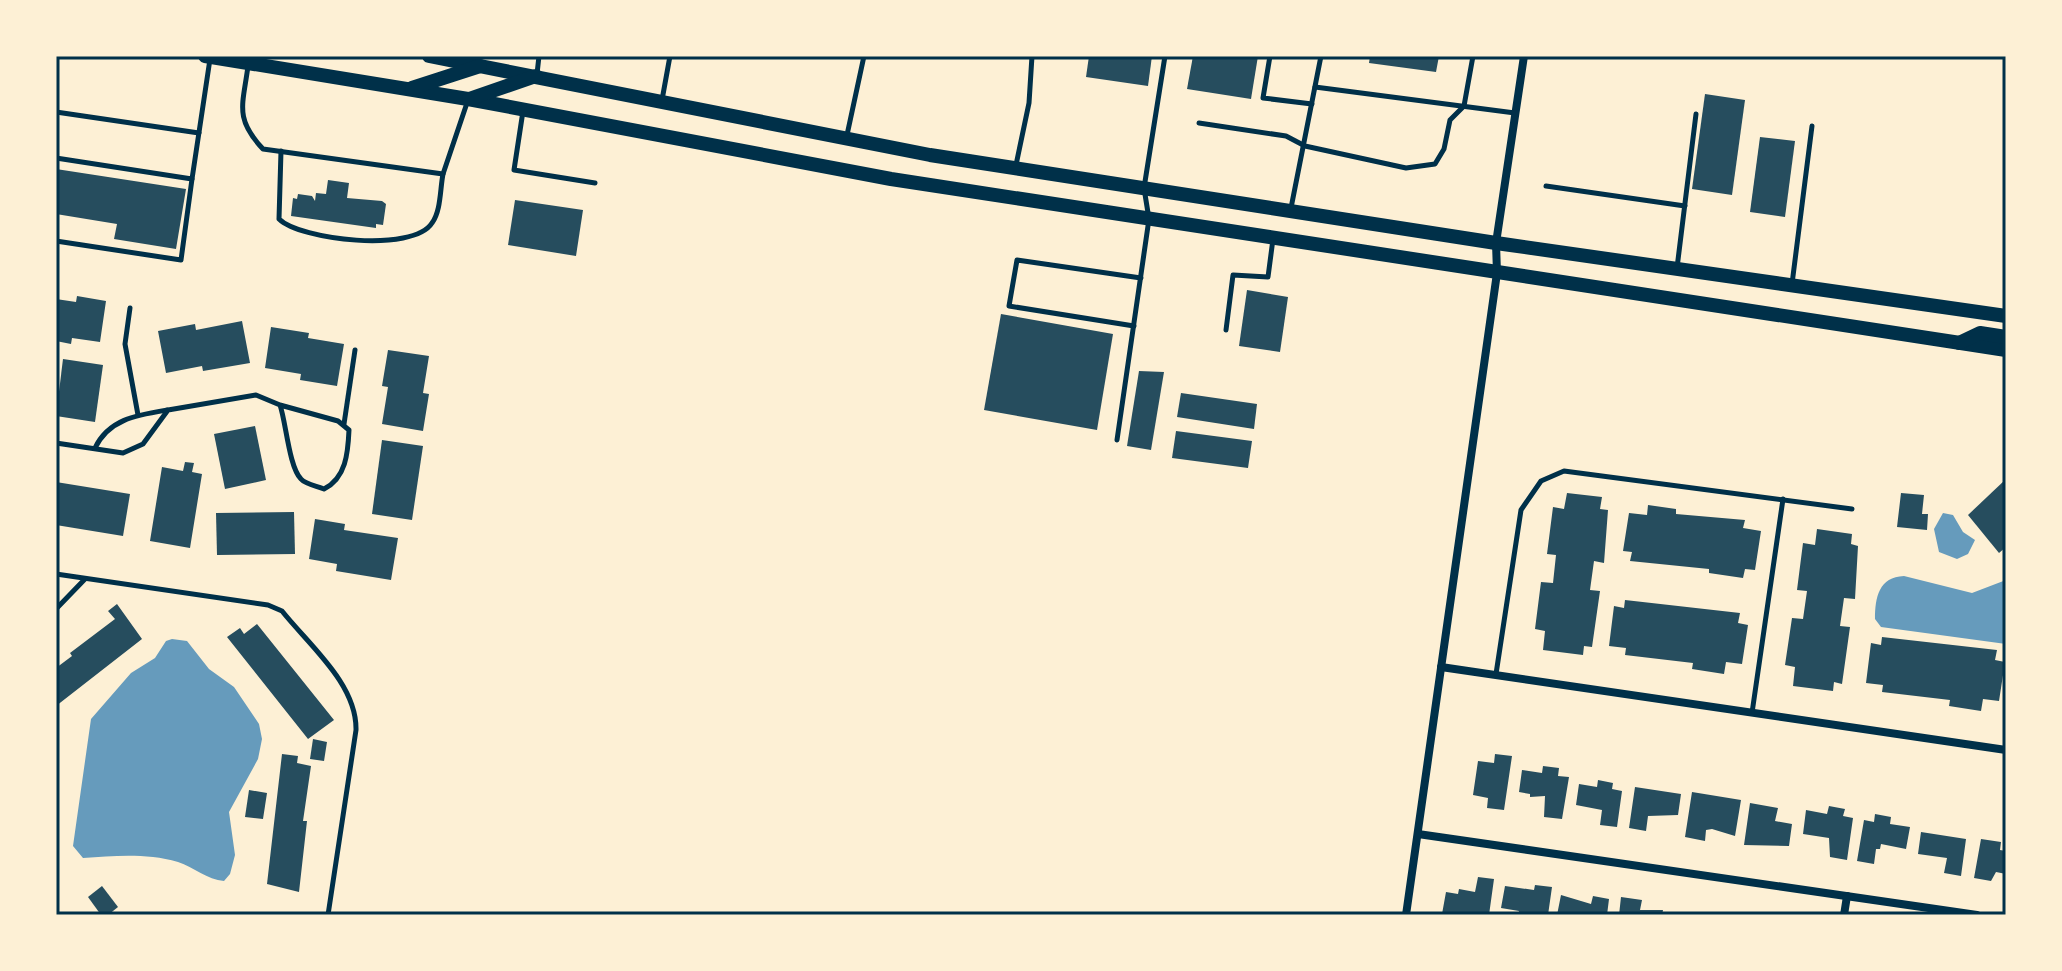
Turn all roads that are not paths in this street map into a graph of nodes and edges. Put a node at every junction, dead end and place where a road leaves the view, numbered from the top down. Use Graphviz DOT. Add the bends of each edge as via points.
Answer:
graph roads {
  1 [pos="207,56"];
  2 [pos="429,56"];
  3 [pos="539,56"];
  4 [pos="670,56"];
  5 [pos="864,56"];
  6 [pos="1032,56"];
  7 [pos="1165,56"];
  8 [pos="1270,56"];
  9 [pos="1321,56"];
  10 [pos="1473,56"];
  11 [pos="1524,56"];
  12 [pos="484,61"];
  13 [pos="249,63"];
  14 [pos="537,75"];
  15 [pos="1315,87"];
  16 [pos="408,89"];
  17 [pos="468,99"];
  18 [pos="662,101"];
  19 [pos="1312,104"];
  20 [pos="1464,106"];
  21 [pos="523,110"];
  22 [pos="56,112"];
  23 [pos="1516,113"];
  24 [pos="1696,114"];
  25 [pos="1199,123"];
  26 [pos="1812,126"];
  27 [pos="199,133"];
  28 [pos="846,140"];
  29 [pos="1305,146"];
  30 [pos="281,151"];
  31 [pos="56,158"];
  32 [pos="1016,168"];
  33 [pos="443,174"];
  34 [pos="192,179"];
  35 [pos="595,183"];
  36 [pos="1546,186"];
  37 [pos="1144,188"];
  38 [pos="1685,206"];
  39 [pos="1290,211"];
  40 [pos="1149,219"];
  41 [pos="1273,238"];
  42 [pos="56,241"];
  43 [pos="1496,243"];
  44 [pos="1677,269"];
  45 [pos="1497,273"];
  46 [pos="1141,278"];
  47 [pos="1792,285"];
  48 [pos="130,308"];
  49 [pos="2006,316"];
  50 [pos="1134,326"];
  51 [pos="1226,330"];
  52 [pos="2006,337"];
  53 [pos="1958,343"];
  54 [pos="355,350"];
  55 [pos="2006,350"];
  56 [pos="280,405"];
  57 [pos="168,410"];
  58 [pos="138,415"];
  59 [pos="344,425"];
  60 [pos="1117,440"];
  61 [pos="56,443"];
  62 [pos="95,448"];
  63 [pos="1783,499"];
  64 [pos="1852,509"];
  65 [pos="56,574"];
  66 [pos="86,578"];
  67 [pos="56,609"];
  68 [pos="1441,667"];
  69 [pos="1496,675"];
  70 [pos="1752,713"];
  71 [pos="2006,750"];
  72 [pos="1418,834"];
  73 [pos="1847,896"];
  74 [pos="328,915"];
  75 [pos="1406,915"];
  76 [pos="1844,915"];
  77 [pos="1977,915"];
  1 -- 13 [label="main road"];
  1 -- 27 [label="lane"];
  2 -- 12 [label="main road"];
  3 -- 14 [label="lane"];
  4 -- 18 [label="lane"];
  5 -- 28 [label="lane"];
  6 -- 32 [label="lane"];
  7 -- 37 [label="lane"];
  8 -- 19 [label="lane" via="1263,98"];
  9 -- 15 [label="lane"];
  10 -- 20 [label="lane"];
  11 -- 23 [label="street"];
  12 -- 14 [label="main road"];
  12 -- 16 [label="main road"];
  13 -- 16 [label="main road"];
  13 -- 30 [label="lane" via="242,112 246,131 263,149"];
  14 -- 17 [label="main road"];
  14 -- 18 [label="main road"];
  15 -- 19 [label="lane"];
  15 -- 20 [label="lane"];
  16 -- 17 [label="main road"];
  17 -- 21 [label="main road"];
  17 -- 33 [label="lane"];
  18 -- 28 [label="main road"];
  19 -- 29 [label="lane"];
  20 -- 23 [label="lane"];
  20 -- 29 [label="lane" via="1450,120 1435,164 1406,168"];
  21 -- 35 [label="lane" via="514,170"];
  21 -- 40 [label="main road" via="891,179"];
  22 -- 27 [label="lane"];
  23 -- 43 [label="street"];
  24 -- 38 [label="lane"];
  25 -- 29 [label="lane" via="1286,136"];
  26 -- 47 [label="lane"];
  27 -- 34 [label="lane"];
  28 -- 32 [label="main road"];
  29 -- 39 [label="lane"];
  30 -- 33 [label="lane"];
  30 -- 33 [label="lane" via="279,219 287,228 334,237 396,241 426,230 433,223"];
  31 -- 34 [label="lane"];
  32 -- 37 [label="main road"];
  34 -- 42 [label="lane" via="181,260"];
  36 -- 38 [label="lane"];
  37 -- 39 [label="main road"];
  37 -- 40 [label="lane"];
  38 -- 44 [label="lane"];
  39 -- 43 [label="main road"];
  40 -- 41 [label="main road"];
  40 -- 46 [label="lane"];
  41 -- 45 [label="main road"];
  41 -- 51 [label="lane" via="1268,277 1233,275"];
  43 -- 44 [label="main road"];
  43 -- 45 [label="street"];
  44 -- 47 [label="main road"];
  45 -- 53 [label="main road"];
  45 -- 68 [label="street"];
  46 -- 50 [label="lane"];
  46 -- 50 [label="lane" via="1017,260 1009,306"];
  47 -- 49 [label="main road"];
  48 -- 58 [label="lane" via="125,344"];
  50 -- 60 [label="lane"];
  52 -- 53 [label="main road" via="1980,333"];
  53 -- 55 [label="main road"];
  54 -- 59 [label="lane"];
  56 -- 57 [label="lane" via="256,395"];
  56 -- 59 [label="lane"];
  56 -- 59 [label="lane" via="293,465 301,480 324,489 342,471 349,430"];
  57 -- 58 [label="lane"];
  57 -- 62 [label="lane" via="143,444 123,453"];
  58 -- 62 [label="lane" via="101,434"];
  61 -- 62 [label="lane"];
  63 -- 64 [label="lane"];
  63 -- 69 [label="lane" via="1564,471 1541,481 1521,510"];
  63 -- 70 [label="lane"];
  65 -- 66 [label="lane"];
  66 -- 67 [label="lane"];
  66 -- 74 [label="lane" via="282,611 350,695 356,730"];
  68 -- 69 [label="street"];
  68 -- 72 [label="street"];
  69 -- 70 [label="street"];
  70 -- 71 [label="street"];
  72 -- 73 [label="street"];
  72 -- 75 [label="street"];
  73 -- 76 [label="street"];
  73 -- 77 [label="street"];
}
